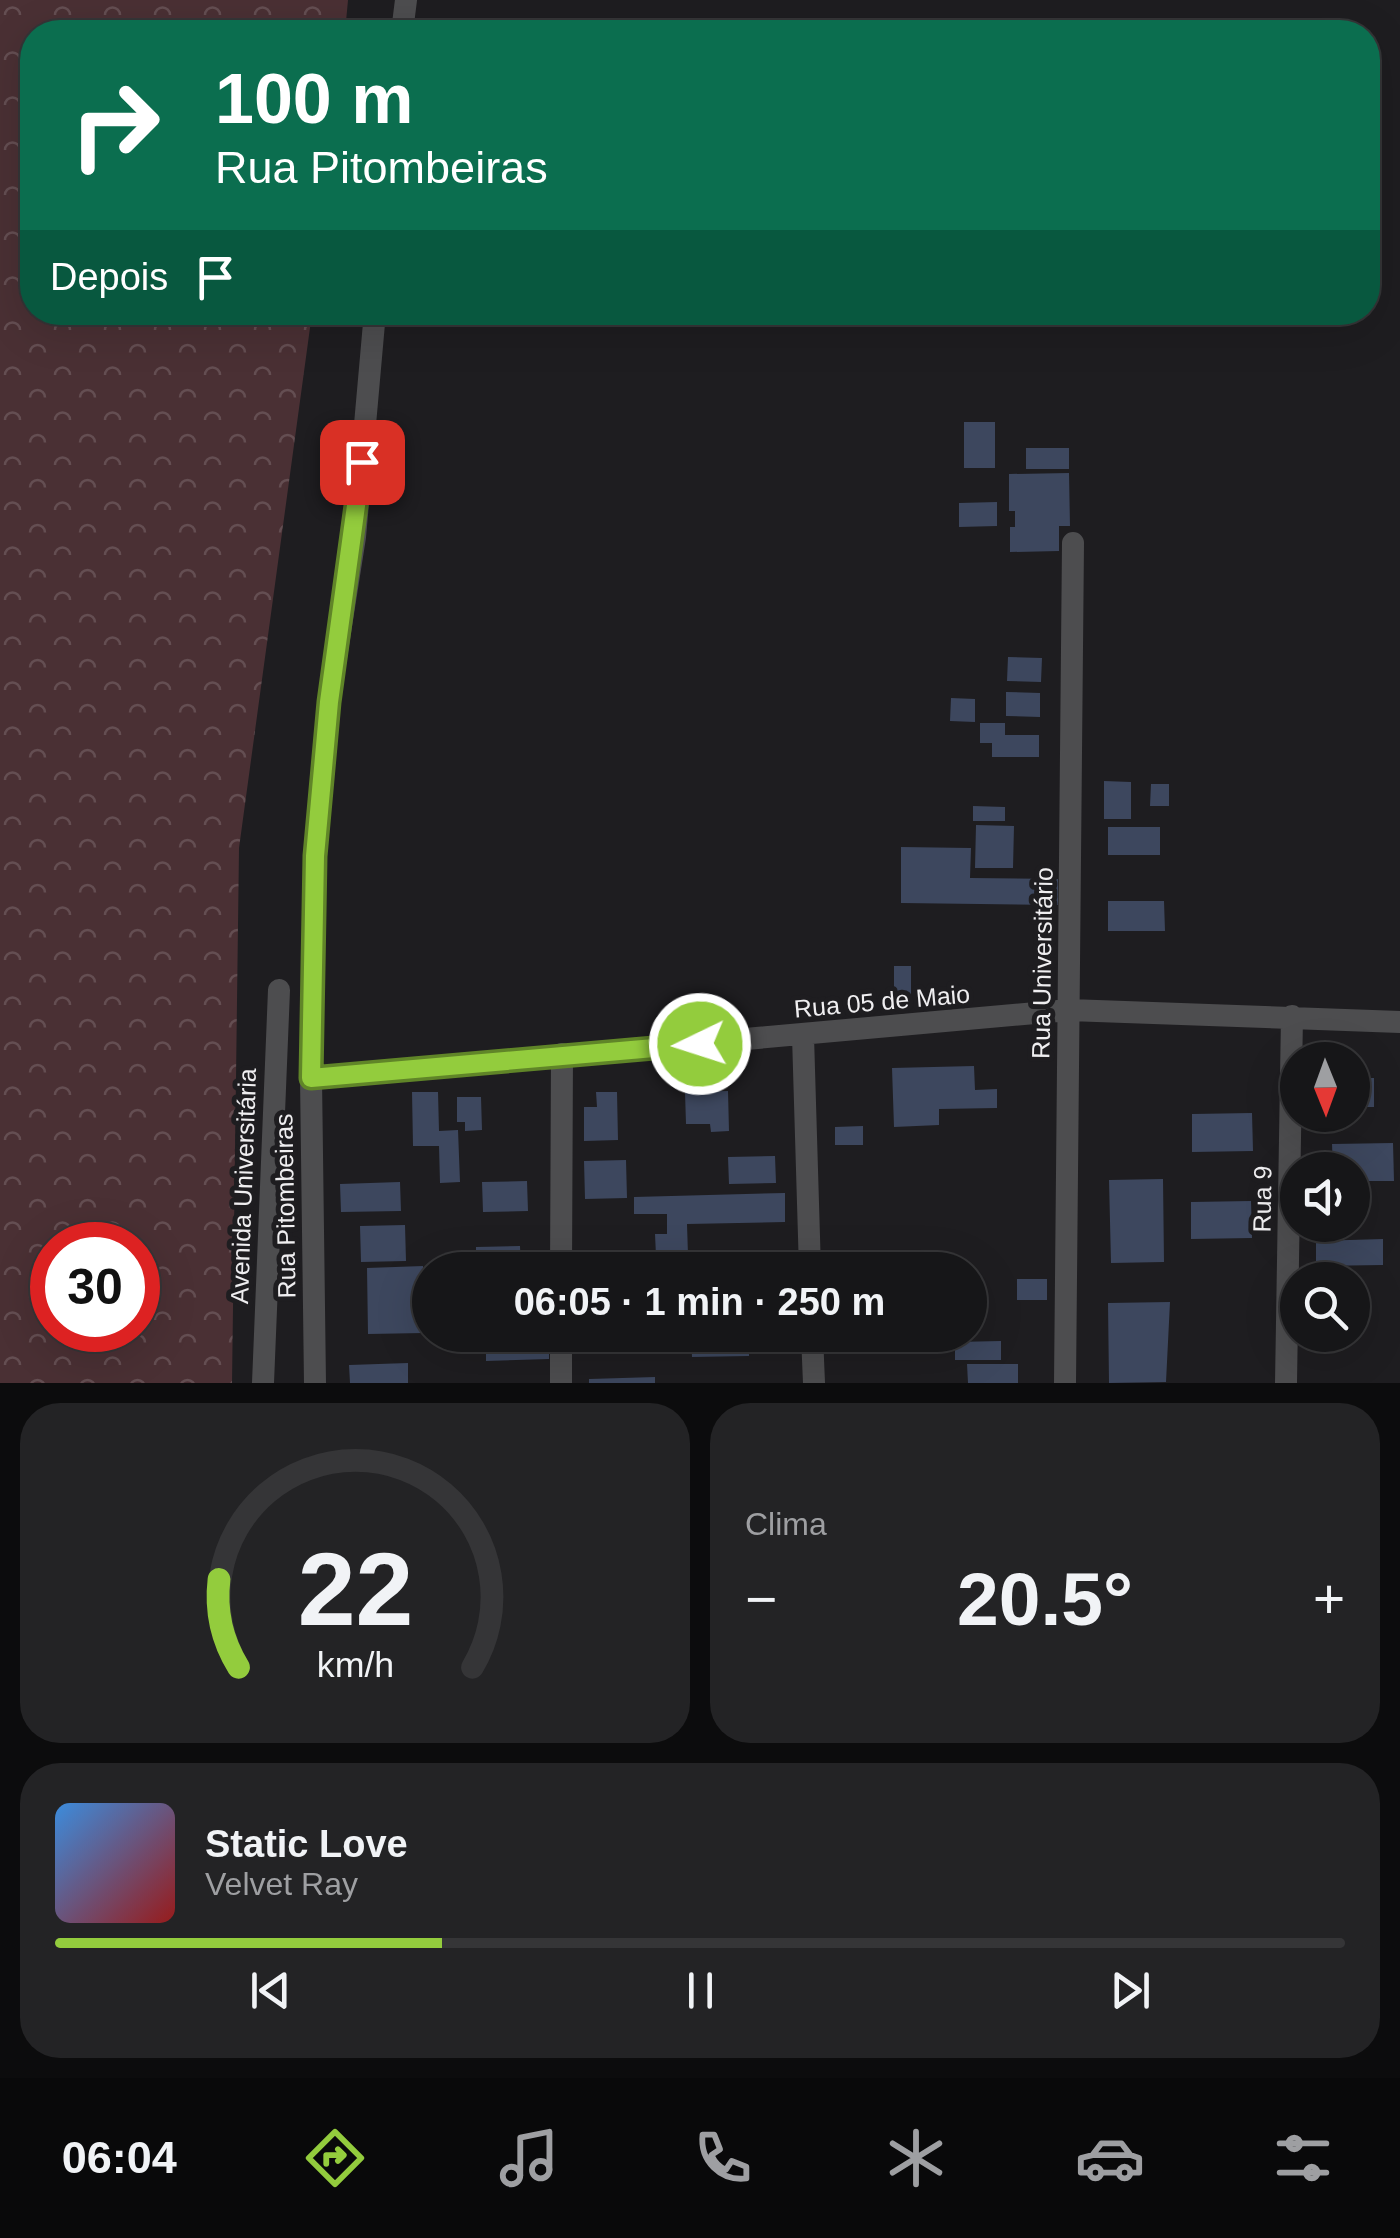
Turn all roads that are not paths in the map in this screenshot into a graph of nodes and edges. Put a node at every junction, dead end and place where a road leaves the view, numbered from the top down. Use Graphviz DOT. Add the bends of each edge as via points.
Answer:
graph roads {
  1 [pos="374,325"];
  2 [pos="1073,543"];
  3 [pos="279,990"];
  4 [pos="1069,1010"];
  5 [pos="1292,1016"];
  6 [pos="1400,1022"];
  7 [pos="803,1036"];
  8 [pos="562,1054"];
  9 [pos="311,1078"];
  10 [pos="561,1252"];
  11 [pos="809,1252"];
  12 [pos="561,1352"];
  13 [pos="813,1352"];
  14 [pos="262,1383"];
  15 [pos="315,1383"];
  16 [pos="561,1383"];
  17 [pos="814,1383"];
  18 [pos="1065,1383"];
  19 [pos="1286,1383"];
  1 -- 9 [label="street, Rua Pitombeiras" via="315,856"];
  2 -- 4 [label="street, Rua Universitário"];
  3 -- 14 [label="street, Avenida Universitária"];
  4 -- 5 [label="street, Rua 05 de Maio"];
  4 -- 7 [label="street, Rua 05 de Maio"];
  4 -- 18 [label="street, Rua Universitário"];
  5 -- 6 [label="street, Rua 05 de Maio"];
  5 -- 19 [label="street, Rua 9"];
  7 -- 8 [label="street, Rua 05 de Maio"];
  7 -- 11 [label="street"];
  8 -- 9 [label="street, Rua 05 de Maio"];
  8 -- 10 [label="street"];
  9 -- 15 [label="street, Rua Pitombeiras"];
  12 -- 16 [label="street"];
  13 -- 17 [label="street"];
}
